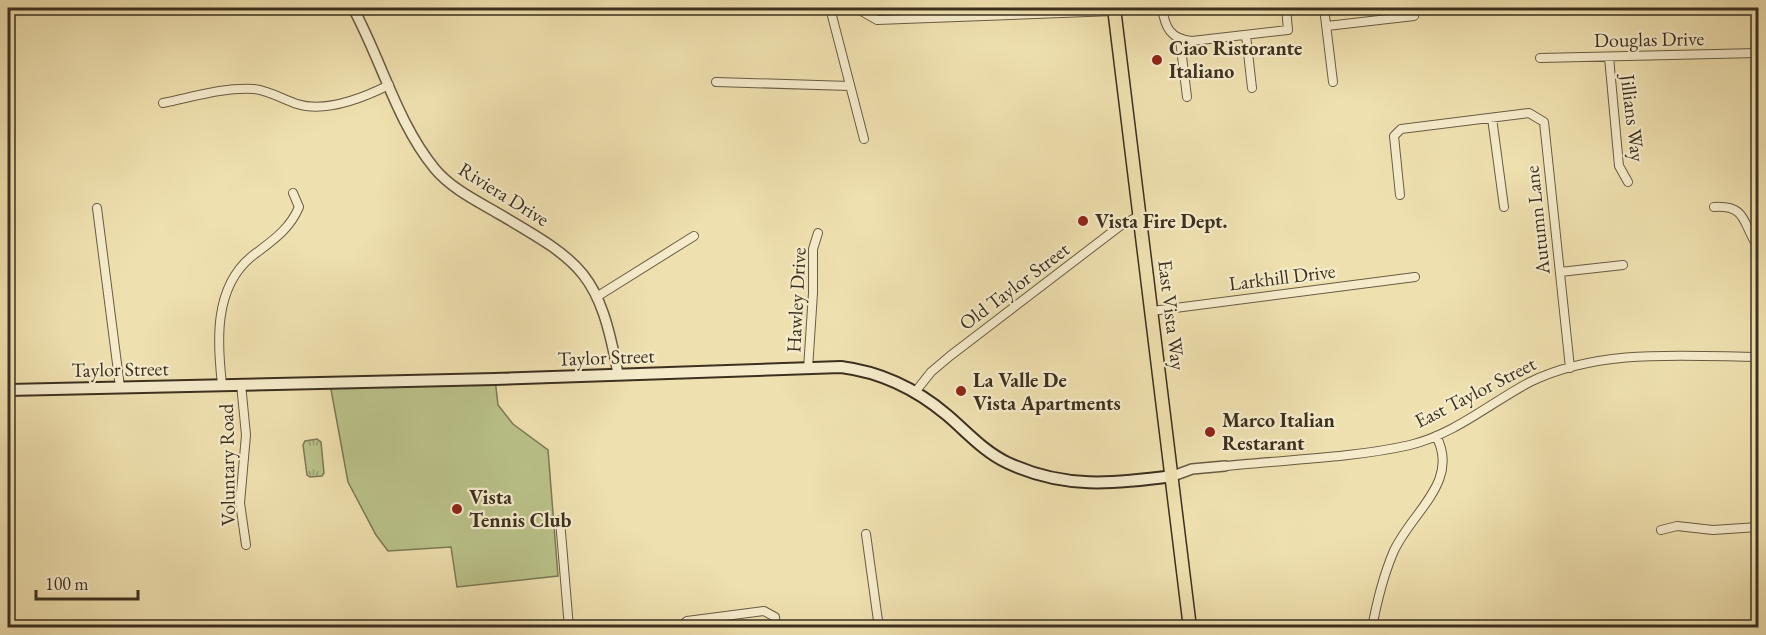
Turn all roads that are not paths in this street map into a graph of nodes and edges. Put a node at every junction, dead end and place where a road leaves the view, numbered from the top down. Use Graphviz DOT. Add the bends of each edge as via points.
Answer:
graph roads {
  1 [pos="352,8"];
  2 [pos="830,8"];
  3 [pos="856,8"];
  4 [pos="1162,8"];
  5 [pos="1286,8"];
  6 [pos="1324,8"];
  7 [pos="1114,9"];
  8 [pos="1414,16"];
  9 [pos="1327,26"];
  10 [pos="1246,35"];
  11 [pos="1180,40"];
  12 [pos="1758,53"];
  13 [pos="1609,57"];
  14 [pos="1540,58"];
  15 [pos="716,82"];
  16 [pos="1334,82"];
  17 [pos="389,85"];
  18 [pos="850,86"];
  19 [pos="1252,88"];
  20 [pos="1187,96"];
  21 [pos="163,103"];
  22 [pos="1492,118"];
  23 [pos="864,139"];
  24 [pos="1628,182"];
  25 [pos="293,193"];
  26 [pos="1400,195"];
  27 [pos="1504,207"];
  28 [pos="1714,207"];
  29 [pos="97,208"];
  30 [pos="1139,216"];
  31 [pos="818,232"];
  32 [pos="694,236"];
  33 [pos="1758,247"];
  34 [pos="1623,265"];
  35 [pos="1560,272"];
  36 [pos="1415,277"];
  37 [pos="598,296"];
  38 [pos="1152,311"];
  39 [pos="1758,357"];
  40 [pos="1570,368"];
  41 [pos="808,369"];
  42 [pos="618,374"];
  43 [pos="222,384"];
  44 [pos="241,384"];
  45 [pos="120,387"];
  46 [pos="8,390"];
  47 [pos="916,391"];
  48 [pos="1436,436"];
  49 [pos="1225,466"];
  50 [pos="1173,476"];
  51 [pos="560,520"];
  52 [pos="1758,526"];
  53 [pos="1661,530"];
  54 [pos="866,534"];
  55 [pos="246,545"];
  56 [pos="569,627"];
  57 [pos="679,627"];
  58 [pos="776,627"];
  59 [pos="879,627"];
  60 [pos="1190,627"];
  61 [pos="1372,627"];
  1 -- 17 [label="street, Riviera Drive"];
  2 -- 18 [label="street"];
  3 -- 7 [label="street" via="877,20"];
  4 -- 11 [label="street" via="1166,27"];
  5 -- 10 [label="street" via="1288,30"];
  6 -- 9 [label="street"];
  7 -- 30 [label="main road, East Vista Way"];
  8 -- 9 [label="street"];
  9 -- 16 [label="street"];
  10 -- 11 [label="street"];
  10 -- 19 [label="street"];
  11 -- 20 [label="street"];
  12 -- 13 [label="street, Douglas Drive"];
  13 -- 14 [label="street, Douglas Drive"];
  13 -- 24 [label="street, Jillians Way" via="1619,166"];
  15 -- 18 [label="street"];
  17 -- 21 [label="street" via="322,106 300,105 255,89 229,89"];
  17 -- 37 [label="street, Riviera Drive" via="417,146 436,171 465,194 556,247 573,261"];
  18 -- 23 [label="street"];
  22 -- 26 [label="street, Autumn Lane" via="1401,129 1394,136"];
  22 -- 27 [label="street, Autumn Lane"];
  22 -- 35 [label="street, Autumn Lane" via="1529,113 1544,122"];
  25 -- 43 [label="street" via="299,207 294,219 249,259 232,278 225,294 220,330"];
  28 -- 33 [label="street" via="1733,207 1741,213"];
  29 -- 45 [label="street"];
  30 -- 38 [label="main road, East Vista Way"];
  30 -- 47 [label="street, Old Taylor Street" via="1120,226 950,356"];
  31 -- 41 [label="street, Hawley Drive" via="813,249"];
  32 -- 37 [label="street"];
  34 -- 35 [label="street"];
  35 -- 40 [label="street, Autumn Lane"];
  36 -- 38 [label="street, Larkhill Drive"];
  37 -- 42 [label="street, Riviera Drive"];
  38 -- 50 [label="main road, East Vista Way"];
  39 -- 40 [label="street, East Taylor Street" via="1648,356"];
  40 -- 48 [label="street, East Taylor Street" via="1530,383"];
  41 -- 42 [label="main road, Taylor Street"];
  41 -- 47 [label="main road, Taylor Street" via="840,367 869,372"];
  42 -- 44 [label="main road, Taylor Street"];
  43 -- 44 [label="main road, Taylor Street"];
  43 -- 45 [label="main road, Taylor Street"];
  44 -- 55 [label="street, Voluntary Road" via="246,435 240,503"];
  45 -- 46 [label="main road, Taylor Street"];
  47 -- 50 [label="main road, Taylor Street" via="1006,462 1050,479 1092,484"];
  48 -- 49 [label="street, East Taylor Street" via="1410,445 1364,452"];
  48 -- 61 [label="street" via="1444,455 1442,476 1384,572"];
  49 -- 50 [label="street, East Taylor Street" via="1192,469"];
  50 -- 60 [label="main road, East Vista Way"];
  51 -- 56 [label="street"];
  52 -- 53 [label="street" via="1713,530 1677,526"];
  54 -- 59 [label="street"];
  57 -- 58 [label="street" via="687,621 764,611 775,617"];
}
